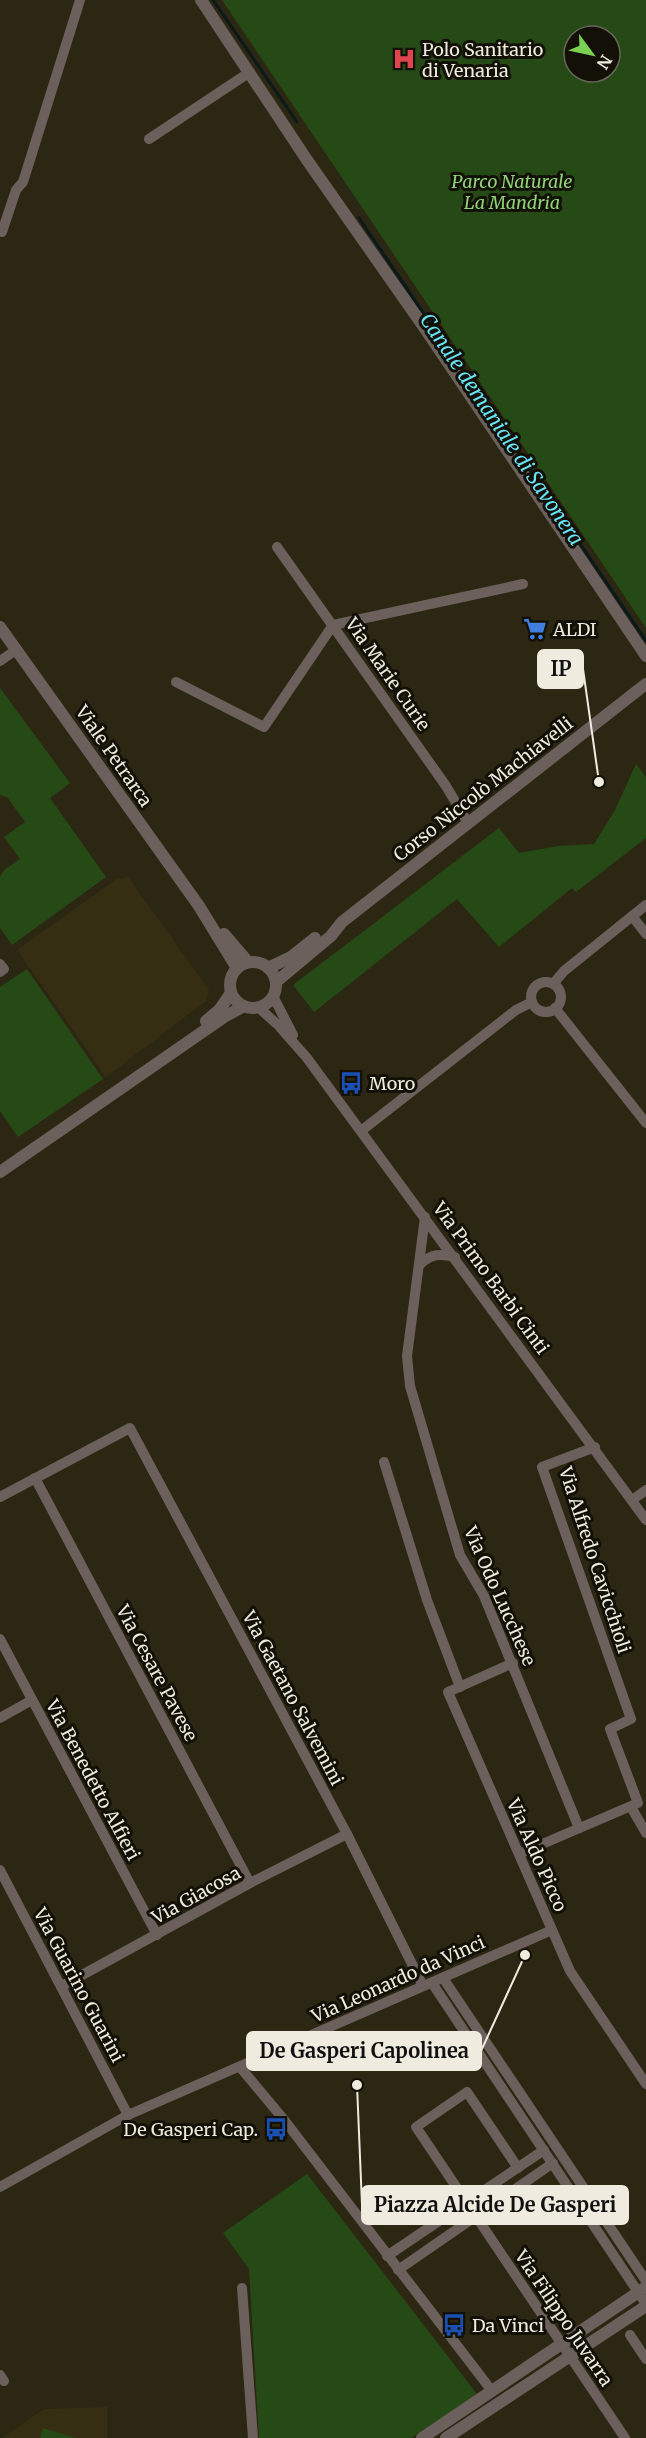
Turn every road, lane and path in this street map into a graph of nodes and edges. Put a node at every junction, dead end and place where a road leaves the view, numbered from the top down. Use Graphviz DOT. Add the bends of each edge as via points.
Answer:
graph roads {
  1 [pos="80,0"];
  2 [pos="201,0"];
  3 [pos="250,72"];
  4 [pos="265,96"];
  5 [pos="149,139"];
  6 [pos="351,223"];
  7 [pos="2,232"];
  8 [pos="277,547"];
  9 [pos="523,584"];
  10 [pos="333,625"];
  11 [pos="0,627"];
  12 [pos="16,650"];
  13 [pos="646,656"];
  14 [pos="0,661"];
  15 [pos="176,682"];
  16 [pos="646,684"];
  17 [pos="468,823"];
  18 [pos="646,905"];
  19 [pos="632,916"];
  20 [pos="342,922"];
  21 [pos="646,934"];
  22 [pos="0,964"];
  23 [pos="243,965"];
  24 [pos="268,968"];
  25 [pos="0,972"];
  26 [pos="276,982"];
  27 [pos="553,984"];
  28 [pos="231,993"];
  29 [pos="273,996"];
  30 [pos="532,1002"];
  31 [pos="244,1006"];
  32 [pos="258,1007"];
  33 [pos="555,1008"];
  34 [pos="307,1058"];
  35 [pos="163,1061"];
  36 [pos="646,1123"];
  37 [pos="361,1131"];
  38 [pos="0,1172"];
  39 [pos="425,1217"];
  40 [pos="454,1257"];
  41 [pos="419,1265"];
  42 [pos="595,1447"];
  43 [pos="384,1462"];
  44 [pos="35,1478"];
  45 [pos="646,1490"];
  46 [pos="0,1497"];
  47 [pos="632,1500"];
  48 [pos="646,1520"];
  49 [pos="0,1640"];
  50 [pos="513,1664"];
  51 [pos="460,1687"];
  52 [pos="32,1700"];
  53 [pos="0,1718"];
  54 [pos="634,1805"];
  55 [pos="579,1828"];
  56 [pos="646,1833"];
  57 [pos="346,1834"];
  58 [pos="519,1854"];
  59 [pos="0,1870"];
  60 [pos="250,1883"];
  61 [pos="552,1930"];
  62 [pos="157,1935"];
  63 [pos="443,1978"];
  64 [pos="427,1984"];
  65 [pos="62,1986"];
  66 [pos="240,2067"];
  67 [pos="646,2084"];
  68 [pos="128,2115"];
  69 [pos="544,2150"];
  70 [pos="553,2163"];
  71 [pos="518,2168"];
  72 [pos="0,2187"];
  73 [pos="467,2202"];
  74 [pos="475,2216"];
  75 [pos="387,2256"];
  76 [pos="398,2270"];
  77 [pos="644,2287"];
  78 [pos="242,2288"];
  79 [pos="646,2305"];
  80 [pos="630,2335"];
  81 [pos="563,2343"];
  82 [pos="571,2355"];
  83 [pos="646,2359"];
  84 [pos="492,2391"];
  85 [pos="428,2436"];
  86 [pos="253,2438"];
  87 [pos="447,2438"];
  88 [pos="625,2438"];
  1 -- 7 [label="street" via="27,172 16,190"];
  2 -- 3 [label="street"];
  3 -- 4 [label="street"];
  3 -- 5 [label="street"];
  4 -- 6 [label="street"];
  4 -- 6 [label="street" via="319,166"];
  6 -- 13 [label="street"];
  8 -- 10 [label="street, Via Marie Curie"];
  9 -- 10 [label="street"];
  10 -- 15 [label="street" via="264,728"];
  10 -- 17 [label="street, Via Marie Curie"];
  11 -- 12 [label="street, Viale Petrarca"];
  12 -- 14 [label="street"];
  12 -- 23 [label="street, Viale Petrarca"];
  16 -- 17 [label="street, Corso Niccolò Machiavelli"];
  17 -- 20 [label="street, Corso Niccolò Machiavelli"];
  18 -- 19 [label="street"];
  19 -- 21 [label="street"];
  19 -- 27 [label="street"];
  20 -- 24 [label="street, Corso Niccolò Machiavelli"];
  20 -- 26 [label="street, Corso Niccolò Machiavelli"];
  22 -- 25 [label="street" via="4,969"];
  23 -- 24 [label="street" via="260,963"];
  23 -- 28 [label="street" via="231,980"];
  24 -- 26 [label="street"];
  26 -- 29 [label="street"];
  27 -- 30 [label="street" via="544,982 536,986 531,993"];
  27 -- 33 [label="street" via="560,996"];
  28 -- 31 [label="street"];
  28 -- 35 [label="street" via="220,1009"];
  29 -- 32 [label="street"];
  29 -- 34 [label="street, Via Primo Barbi Cinti"];
  30 -- 33 [label="street" via="542,1011"];
  30 -- 37 [label="street"];
  31 -- 32 [label="street"];
  31 -- 35 [label="street"];
  32 -- 34 [label="street, Via Primo Barbi Cinti"];
  33 -- 36 [label="street"];
  34 -- 37 [label="street, Via Primo Barbi Cinti"];
  35 -- 38 [label="street"];
  37 -- 39 [label="street, Via Primo Barbi Cinti"];
  39 -- 40 [label="street, Via Primo Barbi Cinti"];
  39 -- 41 [label="street"];
  40 -- 41 [label="street" via="429,1256"];
  40 -- 42 [label="street, Via Primo Barbi Cinti"];
  41 -- 50 [label="street, Via Odo Lucchese" via="407,1356 410,1386 460,1555 484,1596"];
  42 -- 47 [label="street, Via Primo Barbi Cinti"];
  42 -- 54 [label="street, Via Alfredo Cavicchioli" via="543,1467 631,1719 610,1729"];
  43 -- 51 [label="street" via="427,1600"];
  44 -- 46 [label="street"];
  44 -- 57 [label="street, Via Gaetano Salvemini" via="130,1428"];
  44 -- 60 [label="street, Via Cesare Pavese"];
  45 -- 47 [label="street"];
  47 -- 48 [label="street, Via Primo Barbi Cinti"];
  49 -- 52 [label="street, Via Benedetto Alfieri"];
  50 -- 51 [label="street"];
  50 -- 55 [label="street, Via Odo Lucchese"];
  51 -- 58 [label="street, Via Aldo Picco" via="448,1692"];
  52 -- 53 [label="street"];
  52 -- 62 [label="street, Via Benedetto Alfieri"];
  54 -- 55 [label="street"];
  54 -- 56 [label="street"];
  55 -- 58 [label="street"];
  57 -- 60 [label="street, Via Giacosa"];
  57 -- 64 [label="street, Via Gaetano Salvemini"];
  58 -- 61 [label="street, Via Aldo Picco"];
  59 -- 65 [label="street, Via Guarino Guarini"];
  60 -- 62 [label="street, Via Giacosa"];
  61 -- 63 [label="street, Via Leonardo da Vinci"];
  61 -- 67 [label="street, Via Aldo Picco" via="570,1971"];
  62 -- 65 [label="street, Via Giacosa"];
  63 -- 64 [label="street, Via Leonardo da Vinci"];
  63 -- 77 [label="street"];
  64 -- 66 [label="street, Via Leonardo da Vinci"];
  64 -- 69 [label="street, Via Gaetano Salvemini"];
  65 -- 68 [label="street, Via Guarino Guarini"];
  66 -- 68 [label="street, Via Leonardo da Vinci"];
  66 -- 75 [label="street"];
  68 -- 72 [label="street, Via Leonardo da Vinci"];
  69 -- 70 [label="street, Via Gaetano Salvemini"];
  69 -- 71 [label="street"];
  70 -- 74 [label="street"];
  70 -- 77 [label="street, Via Gaetano Salvemini"];
  71 -- 73 [label="street"];
  71 -- 73 [label="street, Via Filippo Juvarra" via="467,2092 416,2127"];
  73 -- 74 [label="street, Via Filippo Juvarra"];
  73 -- 75 [label="street"];
  74 -- 76 [label="street"];
  74 -- 81 [label="street, Via Filippo Juvarra"];
  75 -- 76 [label="street"];
  76 -- 84 [label="street"];
  77 -- 79 [label="street"];
  77 -- 81 [label="street"];
  78 -- 86 [label="street"];
  79 -- 82 [label="street"];
  80 -- 83 [label="street"];
  81 -- 82 [label="street, Via Filippo Juvarra"];
  81 -- 84 [label="street"];
  82 -- 87 [label="street"];
  82 -- 88 [label="street, Via Filippo Juvarra"];
  84 -- 85 [label="street"];
}
